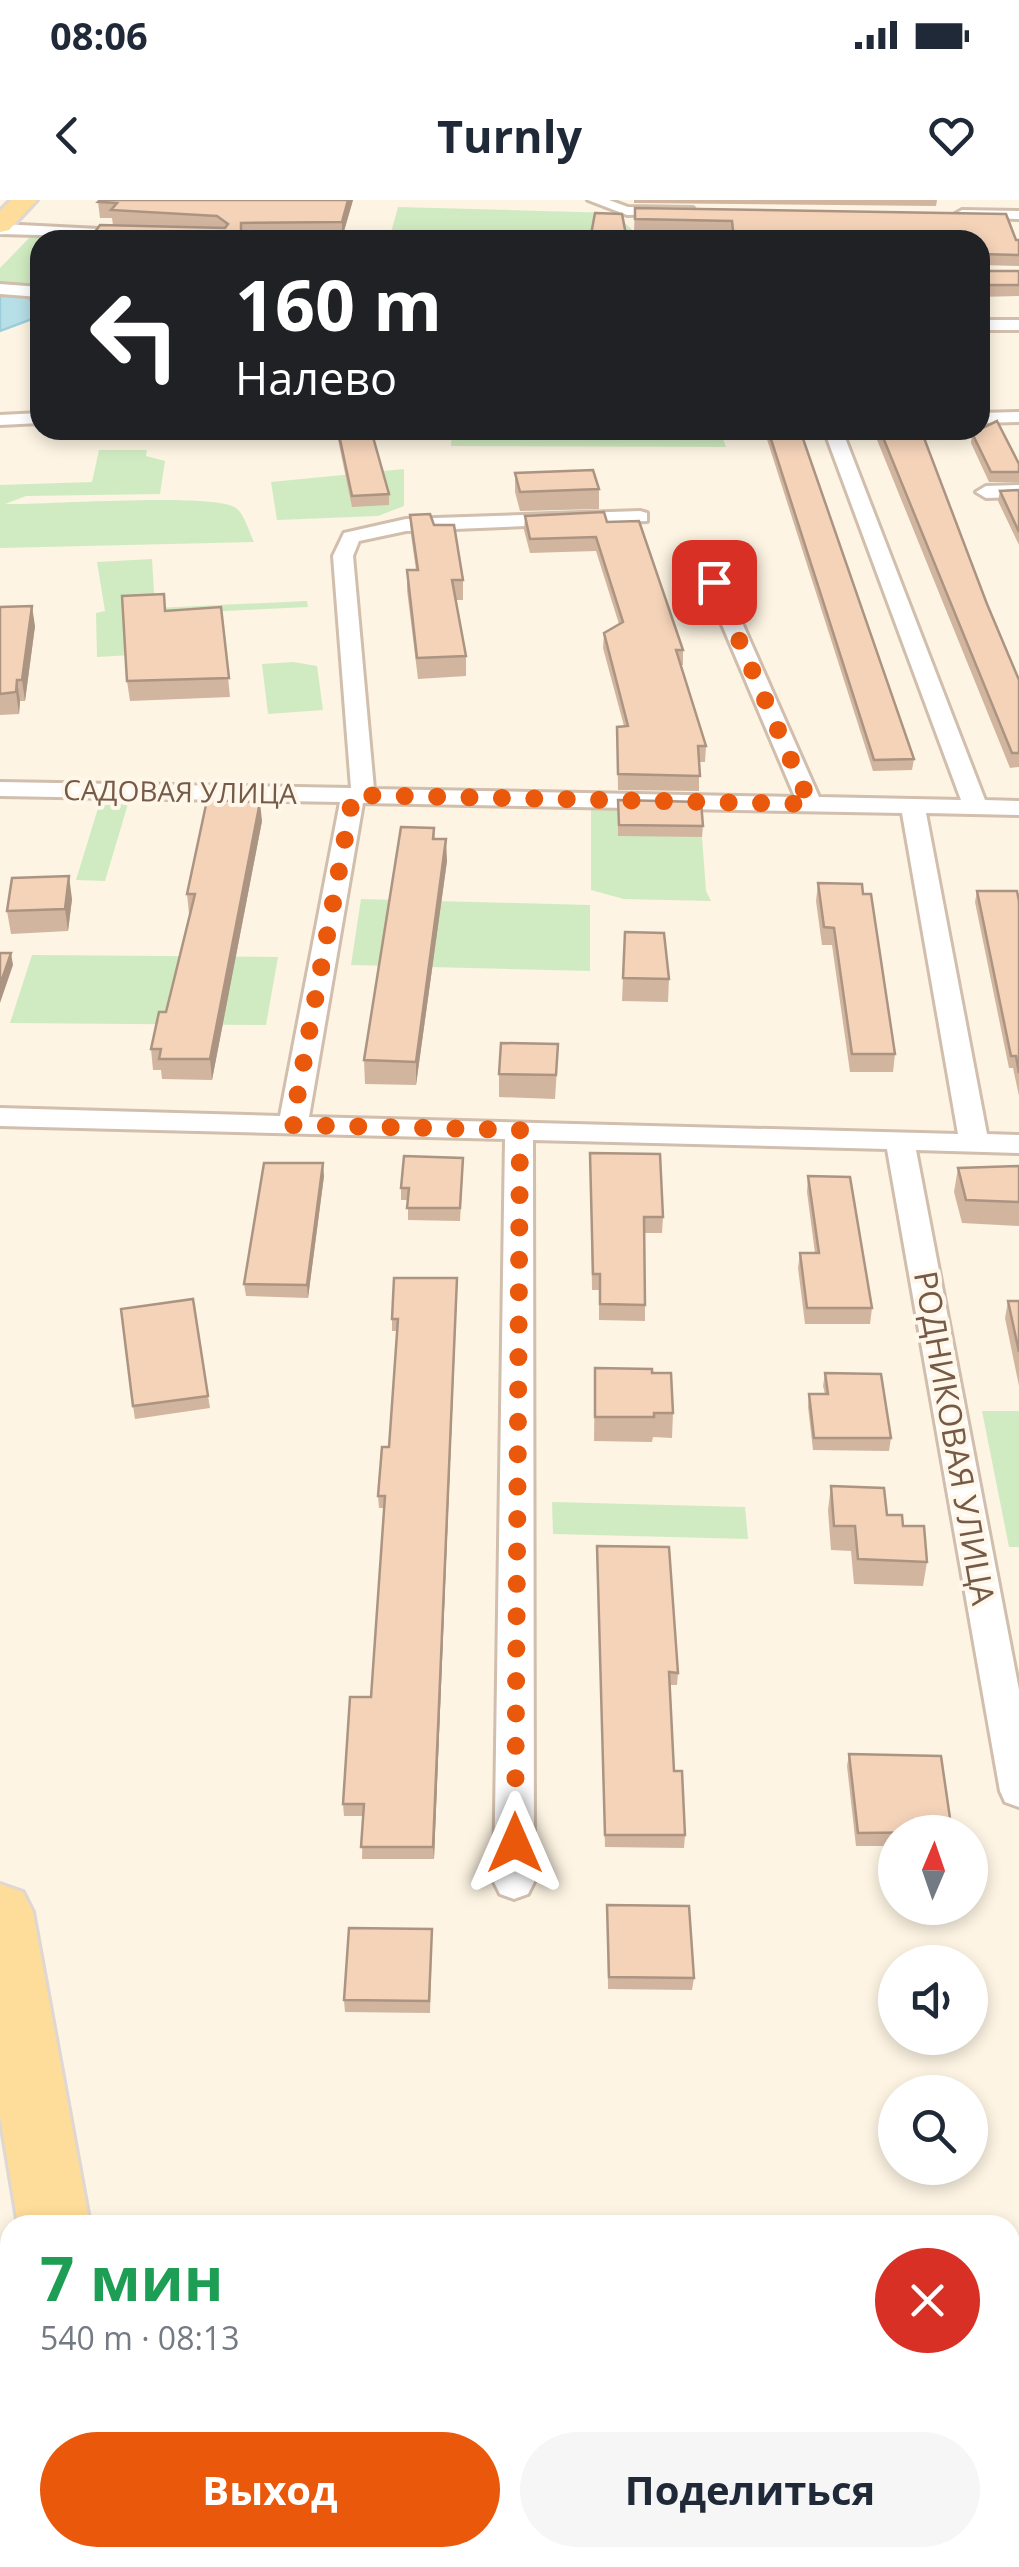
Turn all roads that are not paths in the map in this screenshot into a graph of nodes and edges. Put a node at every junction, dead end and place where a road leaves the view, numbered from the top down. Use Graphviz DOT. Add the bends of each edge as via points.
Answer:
graph roads {
  1 [pos="26,200"];
  2 [pos="595,200"];
  3 [pos="688,212"];
  4 [pos="707,212"];
  5 [pos="941,214"];
  6 [pos="1019,215"];
  7 [pos="0,228"];
  8 [pos="36,230"];
  9 [pos="698,230"];
  10 [pos="0,289"];
  11 [pos="30,291"];
  12 [pos="990,325"];
  13 [pos="1019,325"];
  14 [pos="1019,417"];
  15 [pos="30,418"];
  16 [pos="990,418"];
  17 [pos="0,420"];
  18 [pos="837,440"];
  19 [pos="1019,491"];
  20 [pos="986,492"];
  21 [pos="640,517"];
  22 [pos="714,582"];
  23 [pos="0,788"];
  24 [pos="358,795"];
  25 [pos="810,804"];
  26 [pos="914,806"];
  27 [pos="976,808"];
  28 [pos="1019,808"];
  29 [pos="0,1117"];
  30 [pos="292,1125"];
  31 [pos="520,1130"];
  32 [pos="974,1142"];
  33 [pos="900,1144"];
  34 [pos="1019,1144"];
  35 [pos="1019,1791"];
  36 [pos="514,1882"];
  37 [pos="0,1912"];
  38 [pos="52,2215"];
  1 -- 7 [label="main road"];
  2 -- 3 [label="street" via="626,211"];
  3 -- 4 [label="street"];
  3 -- 9 [label="street"];
  5 -- 6 [label="street"];
  7 -- 8 [label="street"];
  10 -- 11 [label="street"];
  12 -- 13 [label="street"];
  14 -- 16 [label="street"];
  15 -- 17 [label="street"];
  18 -- 27 [label="street"];
  19 -- 20 [label="street"];
  21 -- 24 [label="street" via="406,526 352,537 343,556"];
  22 -- 25 [label="street"];
  23 -- 24 [label="street, САДОВАЯ УЛИЦА"];
  24 -- 25 [label="street, САДОВАЯ УЛИЦА"];
  24 -- 30 [label="street"];
  25 -- 26 [label="street, САДОВАЯ УЛИЦА"];
  26 -- 27 [label="street, САДОВАЯ УЛИЦА"];
  26 -- 32 [label="street"];
  27 -- 28 [label="street, САДОВАЯ УЛИЦА"];
  29 -- 30 [label="street"];
  30 -- 31 [label="street"];
  31 -- 33 [label="street"];
  31 -- 36 [label="street"];
  32 -- 33 [label="street"];
  32 -- 34 [label="street"];
  33 -- 35 [label="street, РОДНИКОВАЯ УЛИЦА"];
  37 -- 38 [label="main road"];
}
